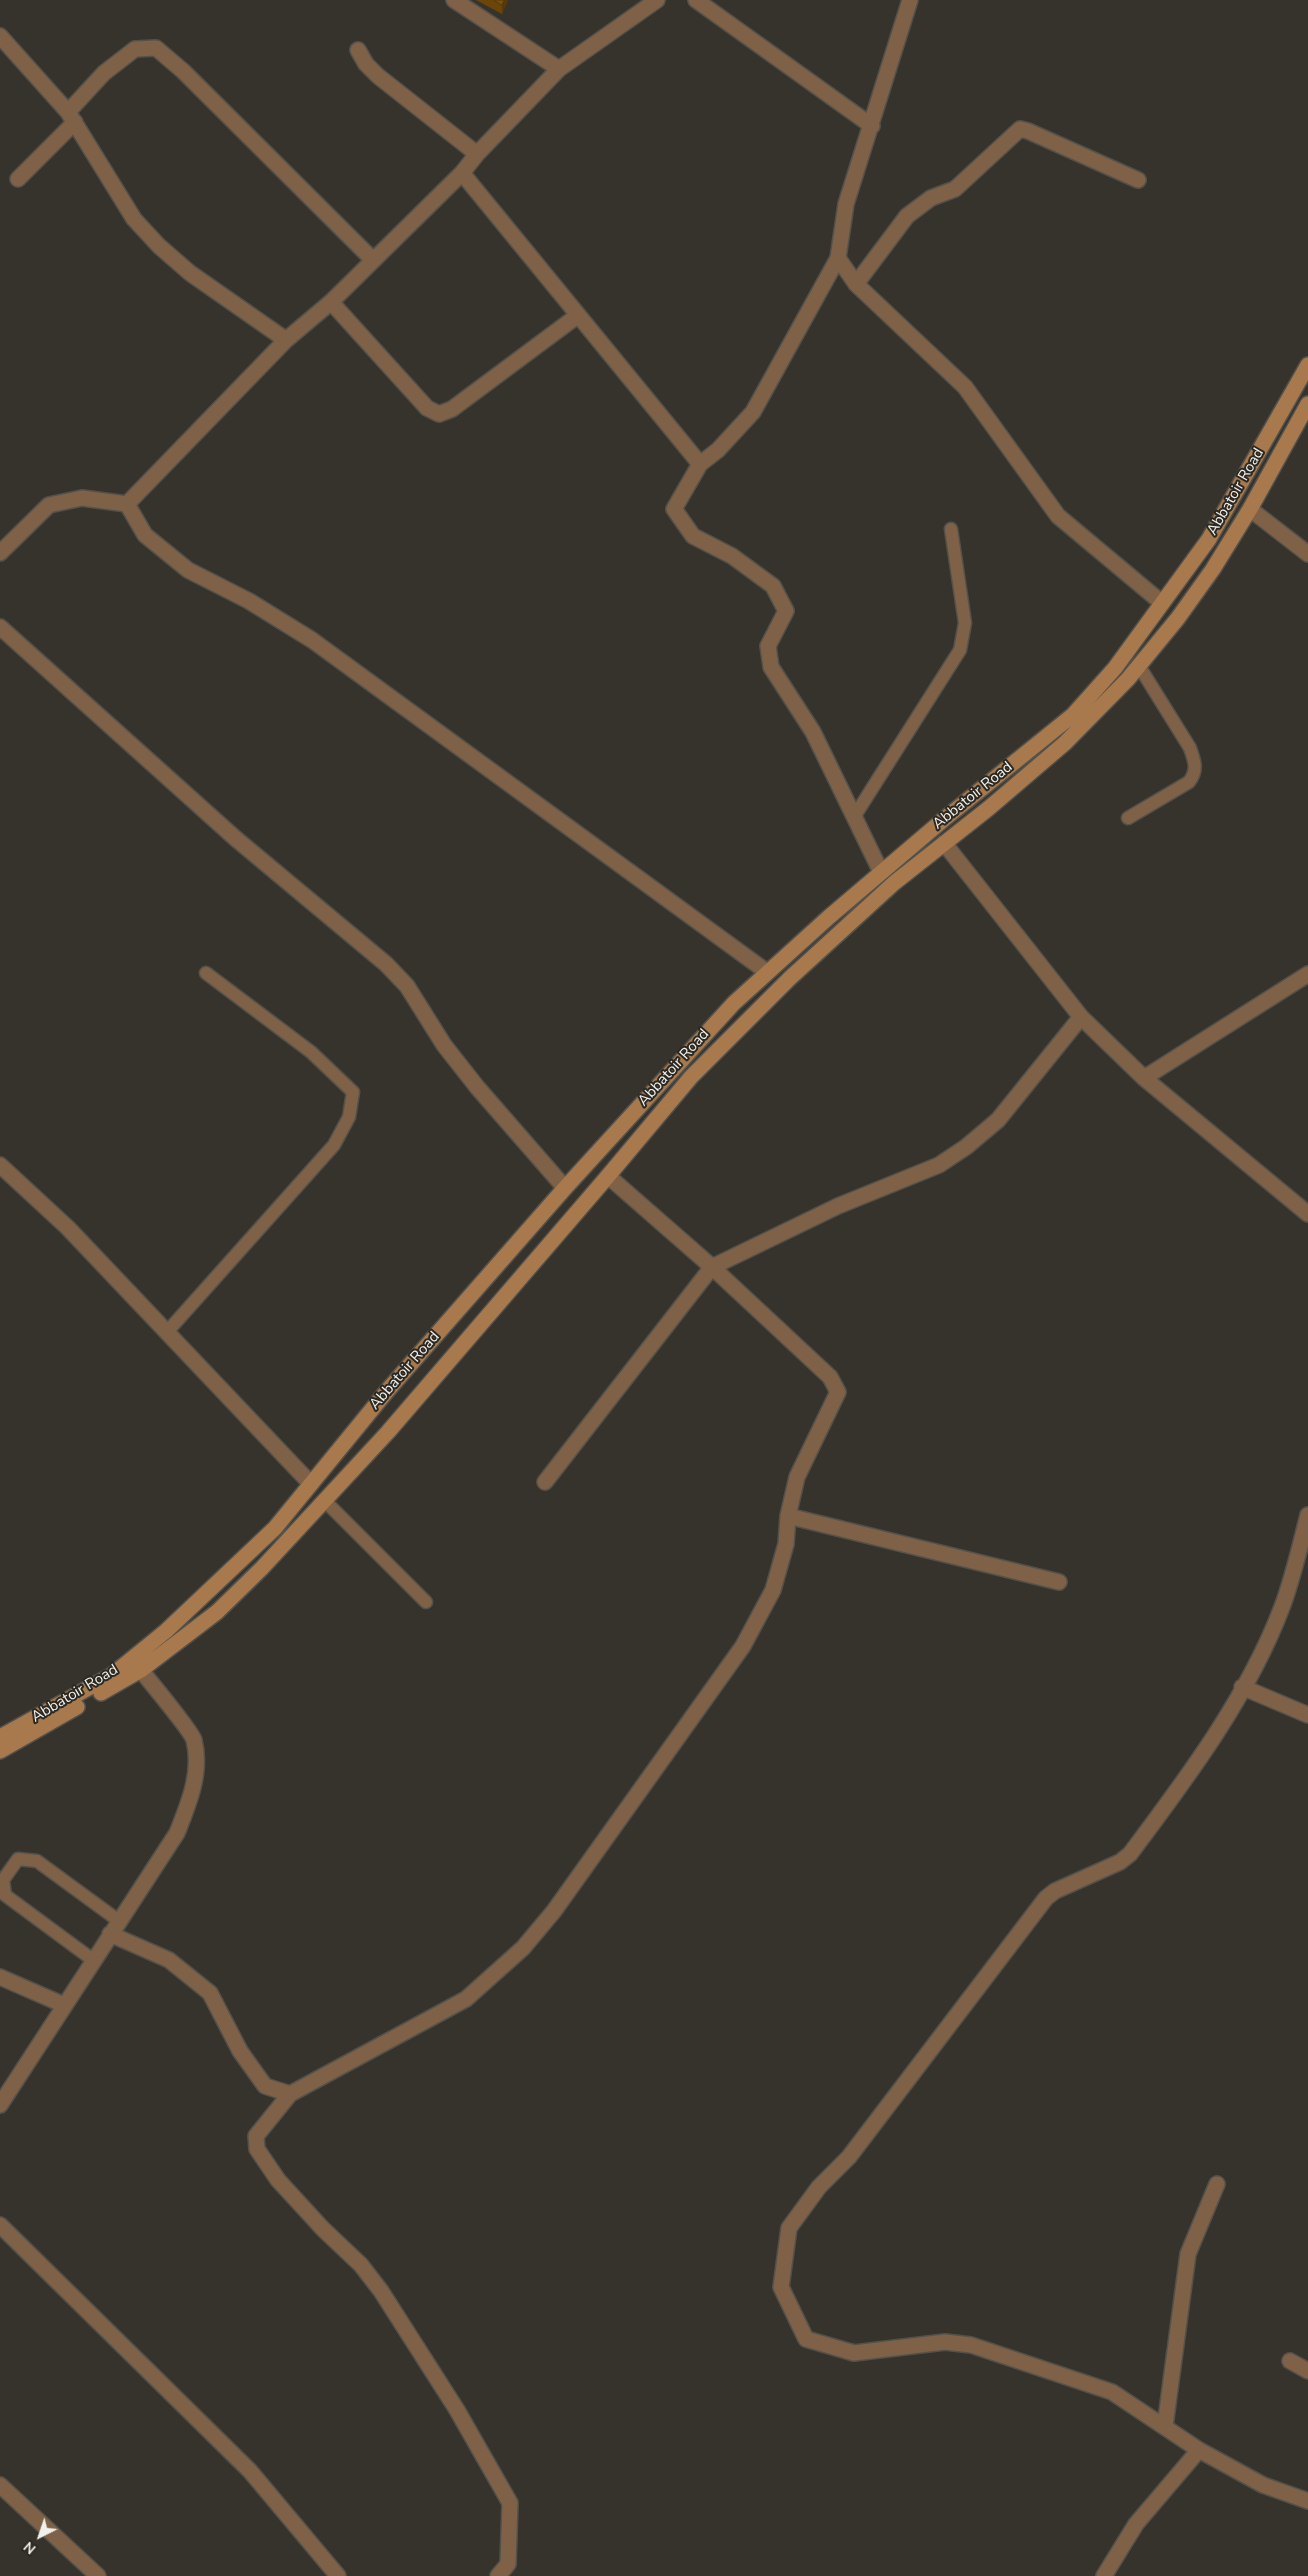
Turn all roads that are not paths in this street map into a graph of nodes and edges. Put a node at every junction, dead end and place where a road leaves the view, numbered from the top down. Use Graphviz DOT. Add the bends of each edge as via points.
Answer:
graph roads {
  1 [pos="454,0"];
  2 [pos="657,0"];
  3 [pos="696,0"];
  4 [pos="910,0"];
  5 [pos="0,36"];
  6 [pos="358,50"];
  7 [pos="559,68"];
  8 [pos="71,117"];
  9 [pos="872,126"];
  10 [pos="477,154"];
  11 [pos="462,172"];
  12 [pos="18,179"];
  13 [pos="1138,180"];
  14 [pos="838,258"];
  15 [pos="373,260"];
  16 [pos="856,284"];
  17 [pos="331,302"];
  18 [pos="578,316"];
  19 [pos="286,340"];
  20 [pos="1308,365"];
  21 [pos="1308,404"];
  22 [pos="700,464"];
  23 [pos="127,504"];
  24 [pos="1250,509"];
  25 [pos="951,528"];
  26 [pos="0,553"];
  27 [pos="1308,554"];
  28 [pos="1162,603"];
  29 [pos="0,627"];
  30 [pos="1139,666"];
  31 [pos="854,817"];
  32 [pos="1128,818"];
  33 [pos="944,843"];
  34 [pos="881,872"];
  35 [pos="767,972"];
  36 [pos="206,973"];
  37 [pos="1308,974"];
  38 [pos="1081,1017"];
  39 [pos="1144,1078"];
  40 [pos="0,1165"];
  41 [pos="608,1176"];
  42 [pos="565,1188"];
  43 [pos="1307,1212"];
  44 [pos="712,1267"];
  45 [pos="167,1332"];
  46 [pos="545,1482"];
  47 [pos="311,1484"];
  48 [pos="324,1500"];
  49 [pos="1308,1515"];
  50 [pos="788,1516"];
  51 [pos="1059,1582"];
  52 [pos="426,1602"];
  53 [pos="141,1670"];
  54 [pos="1242,1687"];
  55 [pos="1308,1715"];
  56 [pos="0,1737"];
  57 [pos="0,1751"];
  58 [pos="119,1921"];
  59 [pos="110,1934"];
  60 [pos="93,1960"];
  61 [pos="0,1977"];
  62 [pos="64,2005"];
  63 [pos="290,2094"];
  64 [pos="0,2105"];
  65 [pos="1217,2184"];
  66 [pos="0,2225"];
  67 [pos="1290,2361"];
  68 [pos="1308,2371"];
  69 [pos="1166,2426"];
  70 [pos="1199,2450"];
  71 [pos="0,2485"];
  72 [pos="1308,2501"];
  73 [pos="98,2576"];
  74 [pos="338,2576"];
  75 [pos="498,2576"];
  76 [pos="1104,2576"];
  1 -- 7 [label="street"];
  2 -- 7 [label="street"];
  3 -- 9 [label="street"];
  4 -- 9 [label="street"];
  5 -- 8 [label="street"];
  6 -- 10 [label="street" via="378,76"];
  7 -- 10 [label="street"];
  8 -- 12 [label="street"];
  8 -- 15 [label="street" via="104,73 135,49 156,48"];
  8 -- 19 [label="street" via="134,219 159,246"];
  9 -- 14 [label="street" via="846,204"];
  10 -- 11 [label="street"];
  11 -- 15 [label="street"];
  11 -- 18 [label="street"];
  13 -- 16 [label="street" via="1020,129 955,189 931,198 907,216"];
  14 -- 16 [label="street"];
  14 -- 22 [label="street" via="754,412"];
  15 -- 17 [label="street"];
  16 -- 28 [label="street" via="965,387 1058,516"];
  17 -- 18 [label="street" via="427,408 439,414 452,409"];
  17 -- 19 [label="street"];
  18 -- 22 [label="street"];
  19 -- 23 [label="street"];
  20 -- 28 [label="street, Abbatoir Road" via="1209,540"];
  21 -- 24 [label="street, Abbatoir Road"];
  22 -- 31 [label="street" via="674,509 693,536 732,556 773,586 786,611 768,646 771,667 813,732"];
  23 -- 26 [label="street" via="82,498 49,506"];
  23 -- 35 [label="street" via="145,535 188,570 249,601 312,640"];
  24 -- 27 [label="street"];
  24 -- 30 [label="street, Abbatoir Road" via="1214,569"];
  25 -- 31 [label="lane" via="966,623 960,650"];
  28 -- 34 [label="street, Abbatoir Road" via="1115,668 1073,715"];
  29 -- 42 [label="street" via="236,838 386,964 407,986 444,1045 477,1087"];
  30 -- 32 [label="lane" via="1196,762 1195,773 1189,782"];
  30 -- 33 [label="street, Abbatoir Road" via="1065,743"];
  31 -- 34 [label="street"];
  33 -- 38 [label="street"];
  33 -- 41 [label="street, Abbatoir Road" via="810,959 698,1070"];
  34 -- 35 [label="street, Abbatoir Road"];
  35 -- 42 [label="street, Abbatoir Road" via="734,1002"];
  36 -- 45 [label="lane" via="311,1052 353,1092 349,1117 334,1145"];
  37 -- 39 [label="street"];
  38 -- 39 [label="street"];
  38 -- 44 [label="street" via="998,1120 966,1148 939,1165 838,1206"];
  39 -- 43 [label="street"];
  40 -- 45 [label="street" via="68,1228"];
  41 -- 44 [label="street"];
  41 -- 48 [label="street, Abbatoir Road" via="388,1432"];
  42 -- 47 [label="street, Abbatoir Road" via="387,1391"];
  44 -- 46 [label="street"];
  44 -- 50 [label="street" via="830,1377 838,1392 797,1477"];
  45 -- 47 [label="street"];
  47 -- 56 [label="street, Abbatoir Road" via="275,1528 153,1642 84,1693"];
  48 -- 52 [label="lane"];
  48 -- 53 [label="street, Abbatoir Road" via="217,1612"];
  49 -- 54 [label="street" via="1282,1607"];
  50 -- 51 [label="street"];
  50 -- 63 [label="street" via="786,1544 773,1590 743,1646 554,1911 523,1948 466,1999"];
  53 -- 57 [label="street, Abbatoir Road"];
  53 -- 58 [label="street" via="194,1738 197,1768 190,1801 177,1833"];
  54 -- 55 [label="street"];
  54 -- 69 [label="street" via="1196,1764 1130,1854 1046,1898 849,2157 818,2187 789,2228 781,2287 806,2339 854,2353 945,2342 971,2345 1112,2392"];
  58 -- 59 [label="street"];
  58 -- 60 [label="lane" via="37,1861 18,1859 4,1880 5,1895"];
  59 -- 60 [label="street"];
  59 -- 63 [label="street" via="169,1960 210,1993 240,2051 265,2086"];
  60 -- 62 [label="street"];
  61 -- 62 [label="street"];
  62 -- 64 [label="street"];
  63 -- 75 [label="street" via="256,2136 257,2149 278,2180 361,2265 381,2291 457,2410 510,2503 508,2564"];
  65 -- 69 [label="street" via="1185,2265"];
  66 -- 74 [label="street" via="250,2471"];
  67 -- 68 [label="street"];
  69 -- 70 [label="street"];
  70 -- 72 [label="street" via="1263,2485"];
  70 -- 76 [label="street" via="1136,2524"];
  71 -- 73 [label="street"];
}
